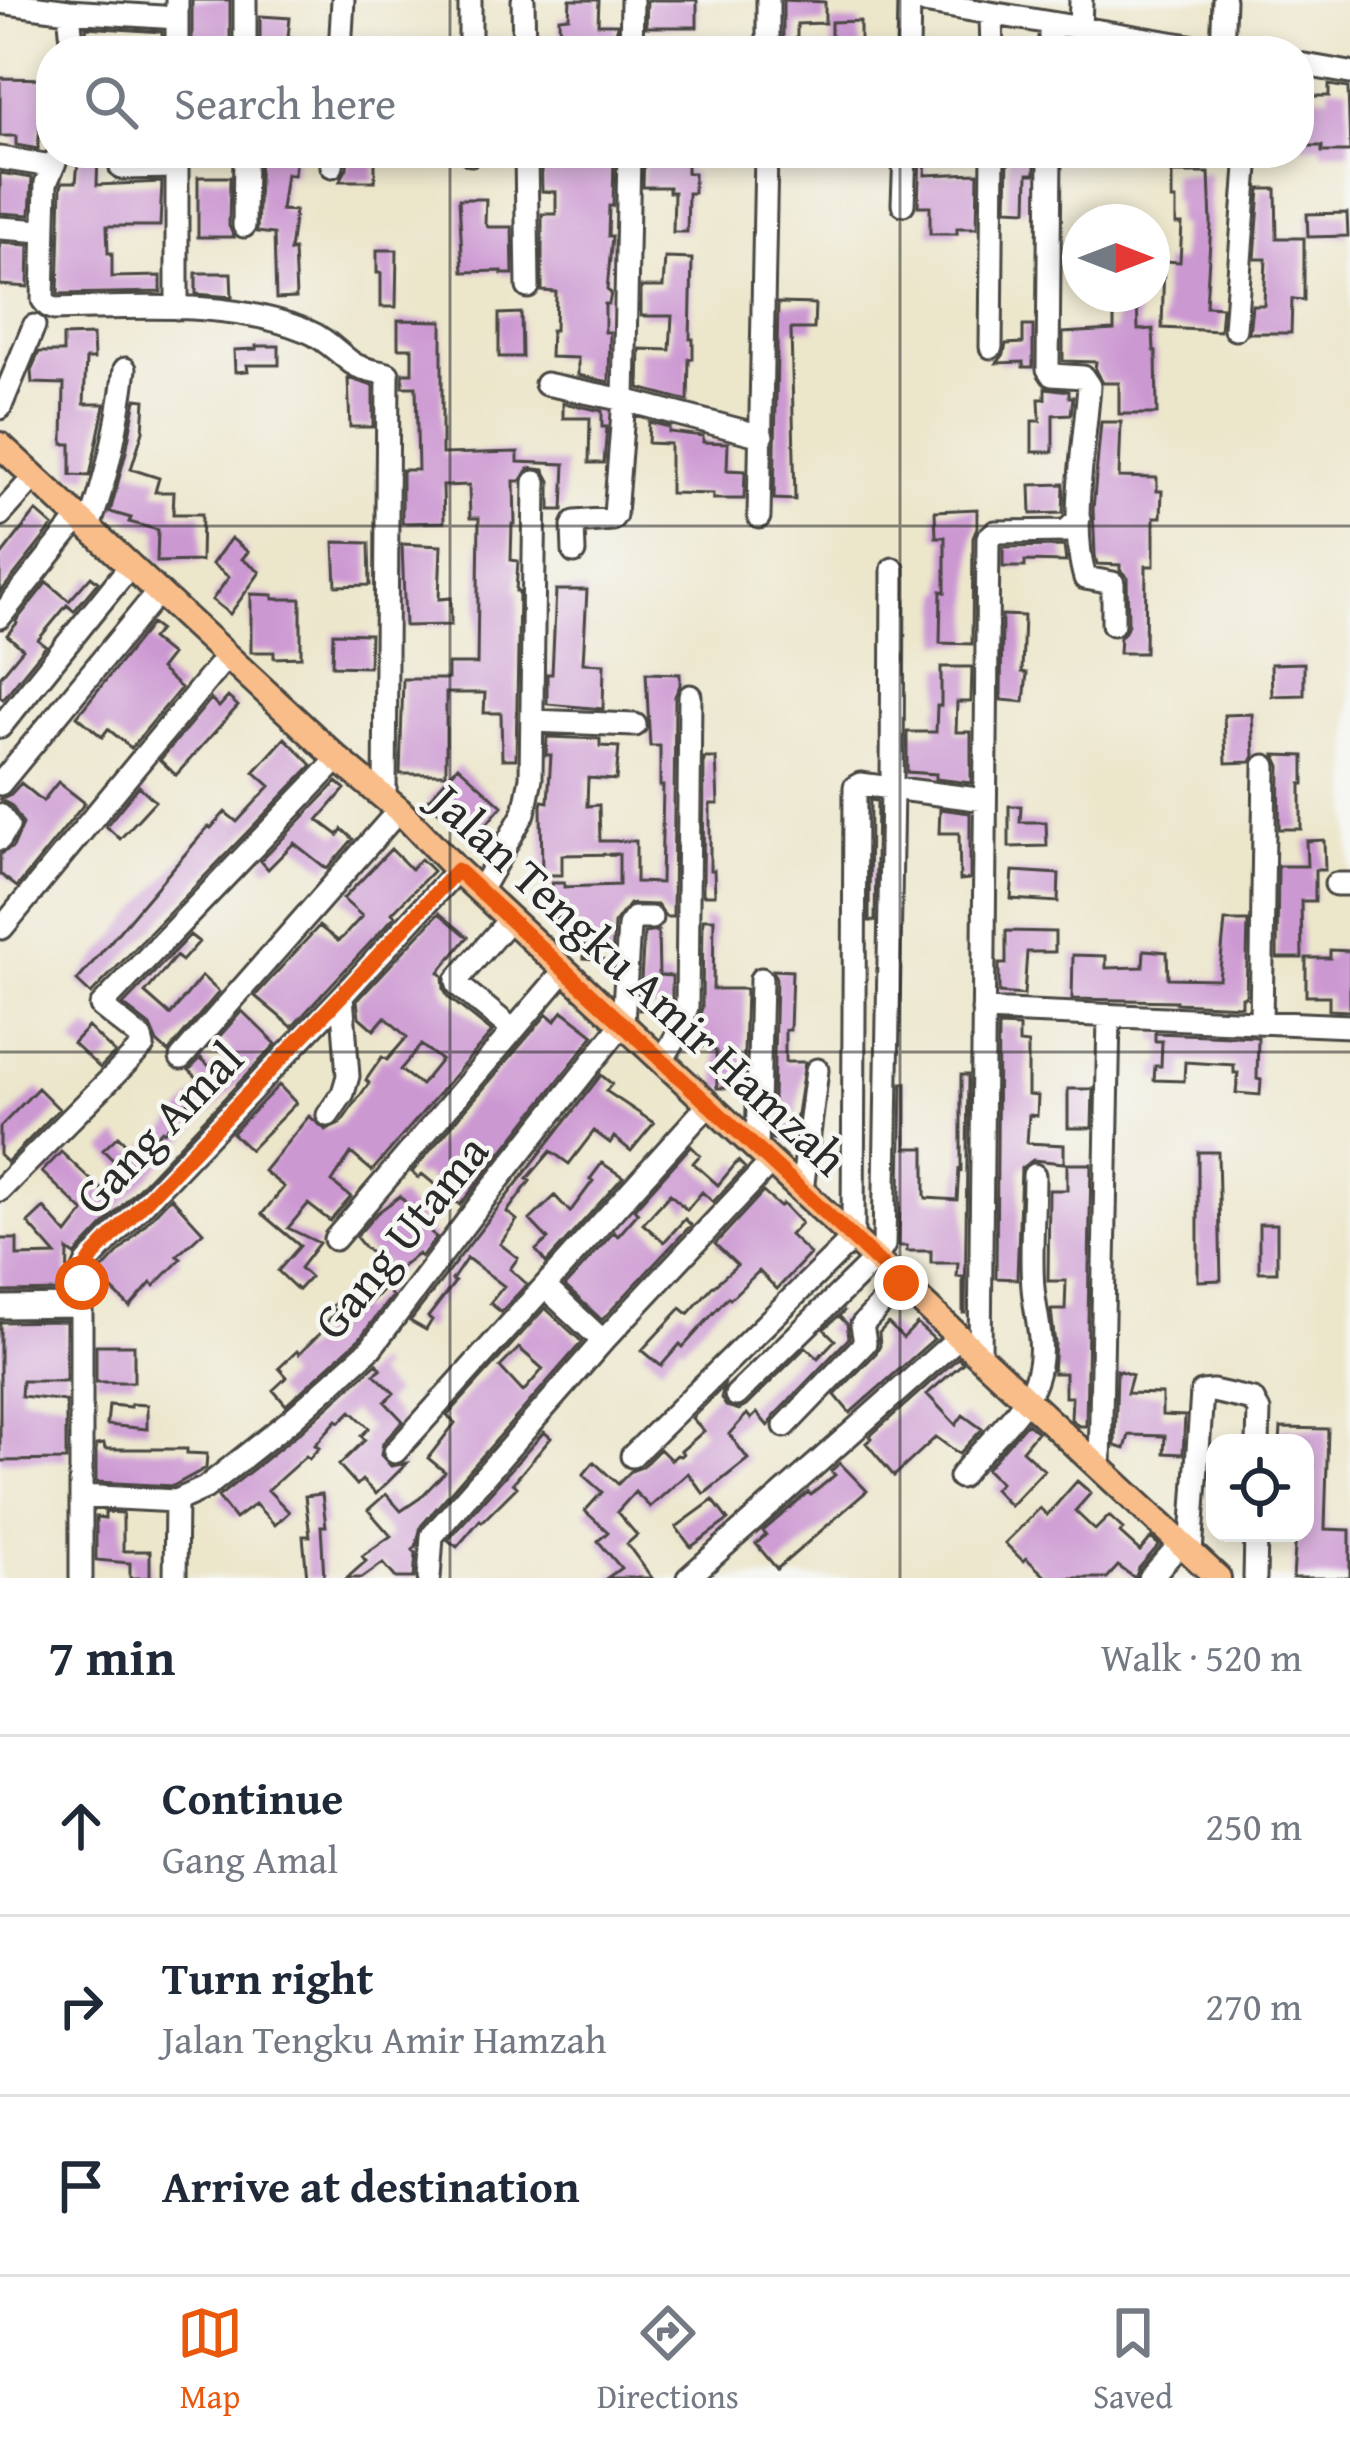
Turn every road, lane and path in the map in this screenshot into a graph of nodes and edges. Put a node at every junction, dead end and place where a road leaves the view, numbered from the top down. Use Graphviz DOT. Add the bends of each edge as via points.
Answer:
graph roads {
  1 [pos="244,0"];
  2 [pos="343,0"];
  3 [pos="470,0"];
  4 [pos="523,0"];
  5 [pos="632,0"];
  6 [pos="768,0"];
  7 [pos="910,0"];
  8 [pos="1081,0"];
  9 [pos="1224,0"];
  10 [pos="0,2"];
  11 [pos="952,4"];
  12 [pos="140,7"];
  13 [pos="177,9"];
  14 [pos="69,11"];
  15 [pos="991,14"];
  16 [pos="1050,23"];
  17 [pos="1080,29"];
  18 [pos="72,36"];
  19 [pos="244,36"];
  20 [pos="341,36"];
  21 [pos="470,36"];
  22 [pos="524,36"];
  23 [pos="631,36"];
  24 [pos="768,36"];
  25 [pos="909,36"];
  26 [pos="992,36"];
  27 [pos="1050,36"];
  28 [pos="1125,36"];
  29 [pos="1222,36"];
  30 [pos="1314,67"];
  31 [pos="1350,73"];
  32 [pos="0,158"];
  33 [pos="36,159"];
  34 [pos="53,168"];
  35 [pos="128,168"];
  36 [pos="177,168"];
  37 [pos="244,168"];
  38 [pos="526,168"];
  39 [pos="629,168"];
  40 [pos="766,168"];
  41 [pos="904,168"];
  42 [pos="993,168"];
  43 [pos="1050,168"];
  44 [pos="1247,168"];
  45 [pos="122,169"];
  46 [pos="903,204"];
  47 [pos="244,226"];
  48 [pos="0,228"];
  49 [pos="44,231"];
  50 [pos="528,286"];
  51 [pos="177,308"];
  52 [pos="34,326"];
  53 [pos="1235,329"];
  54 [pos="991,347"];
  55 [pos="125,369"];
  56 [pos="546,384"];
  57 [pos="625,400"];
  58 [pos="0,408"];
  59 [pos="762,436"];
  60 [pos="0,445"];
  61 [pos="34,477"];
  62 [pos="535,482"];
  63 [pos="0,515"];
  64 [pos="759,517"];
  65 [pos="1079,519"];
  66 [pos="84,522"];
  67 [pos="574,552"];
  68 [pos="130,566"];
  69 [pos="893,568"];
  70 [pos="158,592"];
  71 [pos="0,617"];
  72 [pos="1113,625"];
  73 [pos="227,656"];
  74 [pos="690,696"];
  75 [pos="532,721"];
  76 [pos="635,725"];
  77 [pos="0,727"];
  78 [pos="338,759"];
  79 [pos="1265,766"];
  80 [pos="0,784"];
  81 [pos="892,788"];
  82 [pos="985,800"];
  83 [pos="392,803"];
  84 [pos="0,815"];
  85 [pos="0,839"];
  86 [pos="457,870"];
  87 [pos="480,891"];
  88 [pos="651,917"];
  89 [pos="510,919"];
  90 [pos="2,928"];
  91 [pos="565,970"];
  92 [pos="761,979"];
  93 [pos="341,996"];
  94 [pos="983,1010"];
  95 [pos="1109,1016"];
  96 [pos="1262,1022"];
  97 [pos="623,1023"];
  98 [pos="1350,1026"];
  99 [pos="513,1030"];
  100 [pos="181,1058"];
  101 [pos="662,1061"];
  102 [pos="817,1070"];
  103 [pos="709,1104"];
  104 [pos="328,1115"];
  105 [pos="764,1155"];
  106 [pos="1034,1175"];
  107 [pos="0,1190"];
  108 [pos="802,1190"];
  109 [pos="853,1238"];
  110 [pos="335,1239"];
  111 [pos="875,1259"];
  112 [pos="901,1283"];
  113 [pos="544,1287"];
  114 [pos="81,1306"];
  115 [pos="0,1307"];
  116 [pos="959,1337"];
  117 [pos="604,1341"];
  118 [pos="980,1356"];
  119 [pos="736,1395"];
  120 [pos="1026,1399"];
  121 [pos="785,1426"];
  122 [pos="1258,1434"];
  123 [pos="395,1453"];
  124 [pos="632,1456"];
  125 [pos="1100,1468"];
  126 [pos="959,1477"];
  127 [pos="80,1496"];
  128 [pos="176,1501"];
  129 [pos="1256,1542"];
  130 [pos="1186,1548"];
  131 [pos="80,1578"];
  132 [pos="175,1578"];
  133 [pos="429,1578"];
  134 [pos="688,1578"];
  135 [pos="1150,1578"];
  136 [pos="1218,1578"];
  137 [pos="1255,1578"];
  1 -- 19 [label="street"];
  2 -- 20 [label="street"];
  3 -- 21 [label="street"];
  4 -- 22 [label="street"];
  5 -- 23 [label="street"];
  6 -- 24 [label="street"];
  7 -- 11 [label="street"];
  7 -- 25 [label="street"];
  8 -- 17 [label="street"];
  9 -- 29 [label="street"];
  10 -- 14 [label="street"];
  11 -- 15 [label="street"];
  12 -- 13 [label="street"];
  12 -- 14 [label="street"];
  14 -- 18 [label="street"];
  15 -- 16 [label="street"];
  15 -- 26 [label="street"];
  16 -- 17 [label="street"];
  16 -- 27 [label="street"];
  17 -- 28 [label="street"];
  30 -- 31 [label="street"];
  32 -- 33 [label="street"];
  34 -- 49 [label="street"];
  35 -- 45 [label="street"];
  36 -- 51 [label="street"];
  37 -- 47 [label="street"];
  38 -- 50 [label="street"];
  39 -- 57 [label="street"];
  40 -- 59 [label="street"];
  41 -- 46 [label="street"];
  42 -- 54 [label="street"];
  43 -- 65 [label="street" via="1048,369 1089,386"];
  44 -- 53 [label="street"];
  48 -- 49 [label="street"];
  49 -- 51 [label="street" via="48,306"];
  51 -- 83 [label="street" via="242,313 308,331 356,366 388,374"];
  52 -- 58 [label="street"];
  55 -- 66 [label="street" via="104,484"];
  56 -- 57 [label="street"];
  57 -- 59 [label="street"];
  57 -- 67 [label="street" via="615,515 575,523"];
  59 -- 64 [label="street"];
  60 -- 61 [label="main road, Jalan Tengku Amir Hamzah"];
  61 -- 63 [label="street"];
  61 -- 66 [label="main road, Jalan Tengku Amir Hamzah"];
  62 -- 75 [label="street"];
  65 -- 72 [label="street" via="1085,578 1113,583"];
  65 -- 82 [label="street" via="1066,531 988,538"];
  66 -- 68 [label="main road, Jalan Tengku Amir Hamzah"];
  66 -- 71 [label="street"];
  68 -- 70 [label="main road, Jalan Tengku Amir Hamzah"];
  68 -- 77 [label="street"];
  69 -- 81 [label="street"];
  70 -- 73 [label="main road, Jalan Tengku Amir Hamzah"];
  70 -- 80 [label="street"];
  73 -- 78 [label="main road, Jalan Tengku Amir Hamzah"];
  73 -- 90 [label="street"];
  74 -- 101 [label="street" via="687,1007"];
  75 -- 76 [label="street"];
  75 -- 87 [label="street" via="528,801"];
  78 -- 83 [label="main road, Jalan Tengku Amir Hamzah"];
  78 -- 107 [label="street" via="101,1006 143,1046"];
  79 -- 96 [label="street"];
  81 -- 82 [label="street"];
  81 -- 109 [label="street" via="855,788"];
  81 -- 111 [label="street" via="884,1245"];
  82 -- 94 [label="street"];
  83 -- 86 [label="main road, Jalan Tengku Amir Hamzah"];
  83 -- 100 [label="street"];
  84 -- 85 [label="street" via="8,826"];
  86 -- 87 [label="main road, Jalan Tengku Amir Hamzah"];
  86 -- 93 [label="street, Gang Amal"];
  87 -- 89 [label="main road, Jalan Tengku Amir Hamzah"];
  88 -- 97 [label="street" via="629,926"];
  89 -- 91 [label="main road, Jalan Tengku Amir Hamzah"];
  89 -- 99 [label="street" via="457,980"];
  91 -- 97 [label="main road, Jalan Tengku Amir Hamzah"];
  91 -- 99 [label="street"];
  92 -- 105 [label="street"];
  93 -- 104 [label="street" via="349,1076"];
  93 -- 114 [label="street, Gang Amal" via="87,1263"];
  94 -- 95 [label="street"];
  94 -- 118 [label="street"];
  95 -- 96 [label="street"];
  95 -- 125 [label="street"];
  96 -- 98 [label="street"];
  97 -- 101 [label="main road, Jalan Tengku Amir Hamzah"];
  97 -- 128 [label="street, Gang Utama" via="371,1348 223,1474"];
  99 -- 110 [label="street"];
  101 -- 103 [label="main road, Jalan Tengku Amir Hamzah"];
  102 -- 108 [label="street"];
  103 -- 105 [label="main road, Jalan Tengku Amir Hamzah"];
  103 -- 113 [label="street"];
  105 -- 108 [label="main road, Jalan Tengku Amir Hamzah"];
  105 -- 117 [label="street"];
  106 -- 120 [label="street" via="1041,1347"];
  108 -- 109 [label="main road, Jalan Tengku Amir Hamzah"];
  109 -- 111 [label="main road, Jalan Tengku Amir Hamzah"];
  109 -- 124 [label="street"];
  111 -- 112 [label="main road, Jalan Tengku Amir Hamzah"];
  111 -- 119 [label="street"];
  112 -- 116 [label="main road, Jalan Tengku Amir Hamzah"];
  112 -- 121 [label="street" via="862,1324 865,1343"];
  113 -- 117 [label="street"];
  113 -- 123 [label="street"];
  114 -- 115 [label="street"];
  114 -- 127 [label="street, Gang Amal"];
  116 -- 118 [label="main road, Jalan Tengku Amir Hamzah"];
  116 -- 134 [label="street"];
  117 -- 133 [label="street" via="432,1536"];
  118 -- 120 [label="main road, Jalan Tengku Amir Hamzah"];
  120 -- 125 [label="main road, Jalan Tengku Amir Hamzah"];
  120 -- 126 [label="street"];
  122 -- 130 [label="street" via="1251,1399 1202,1392"];
  125 -- 130 [label="main road, Jalan Tengku Amir Hamzah"];
  127 -- 128 [label="street"];
  127 -- 131 [label="street, Gang Amal"];
  128 -- 132 [label="street"];
  129 -- 137 [label="street"];
  130 -- 135 [label="street"];
  130 -- 136 [label="main road, Jalan Tengku Amir Hamzah"];
}
